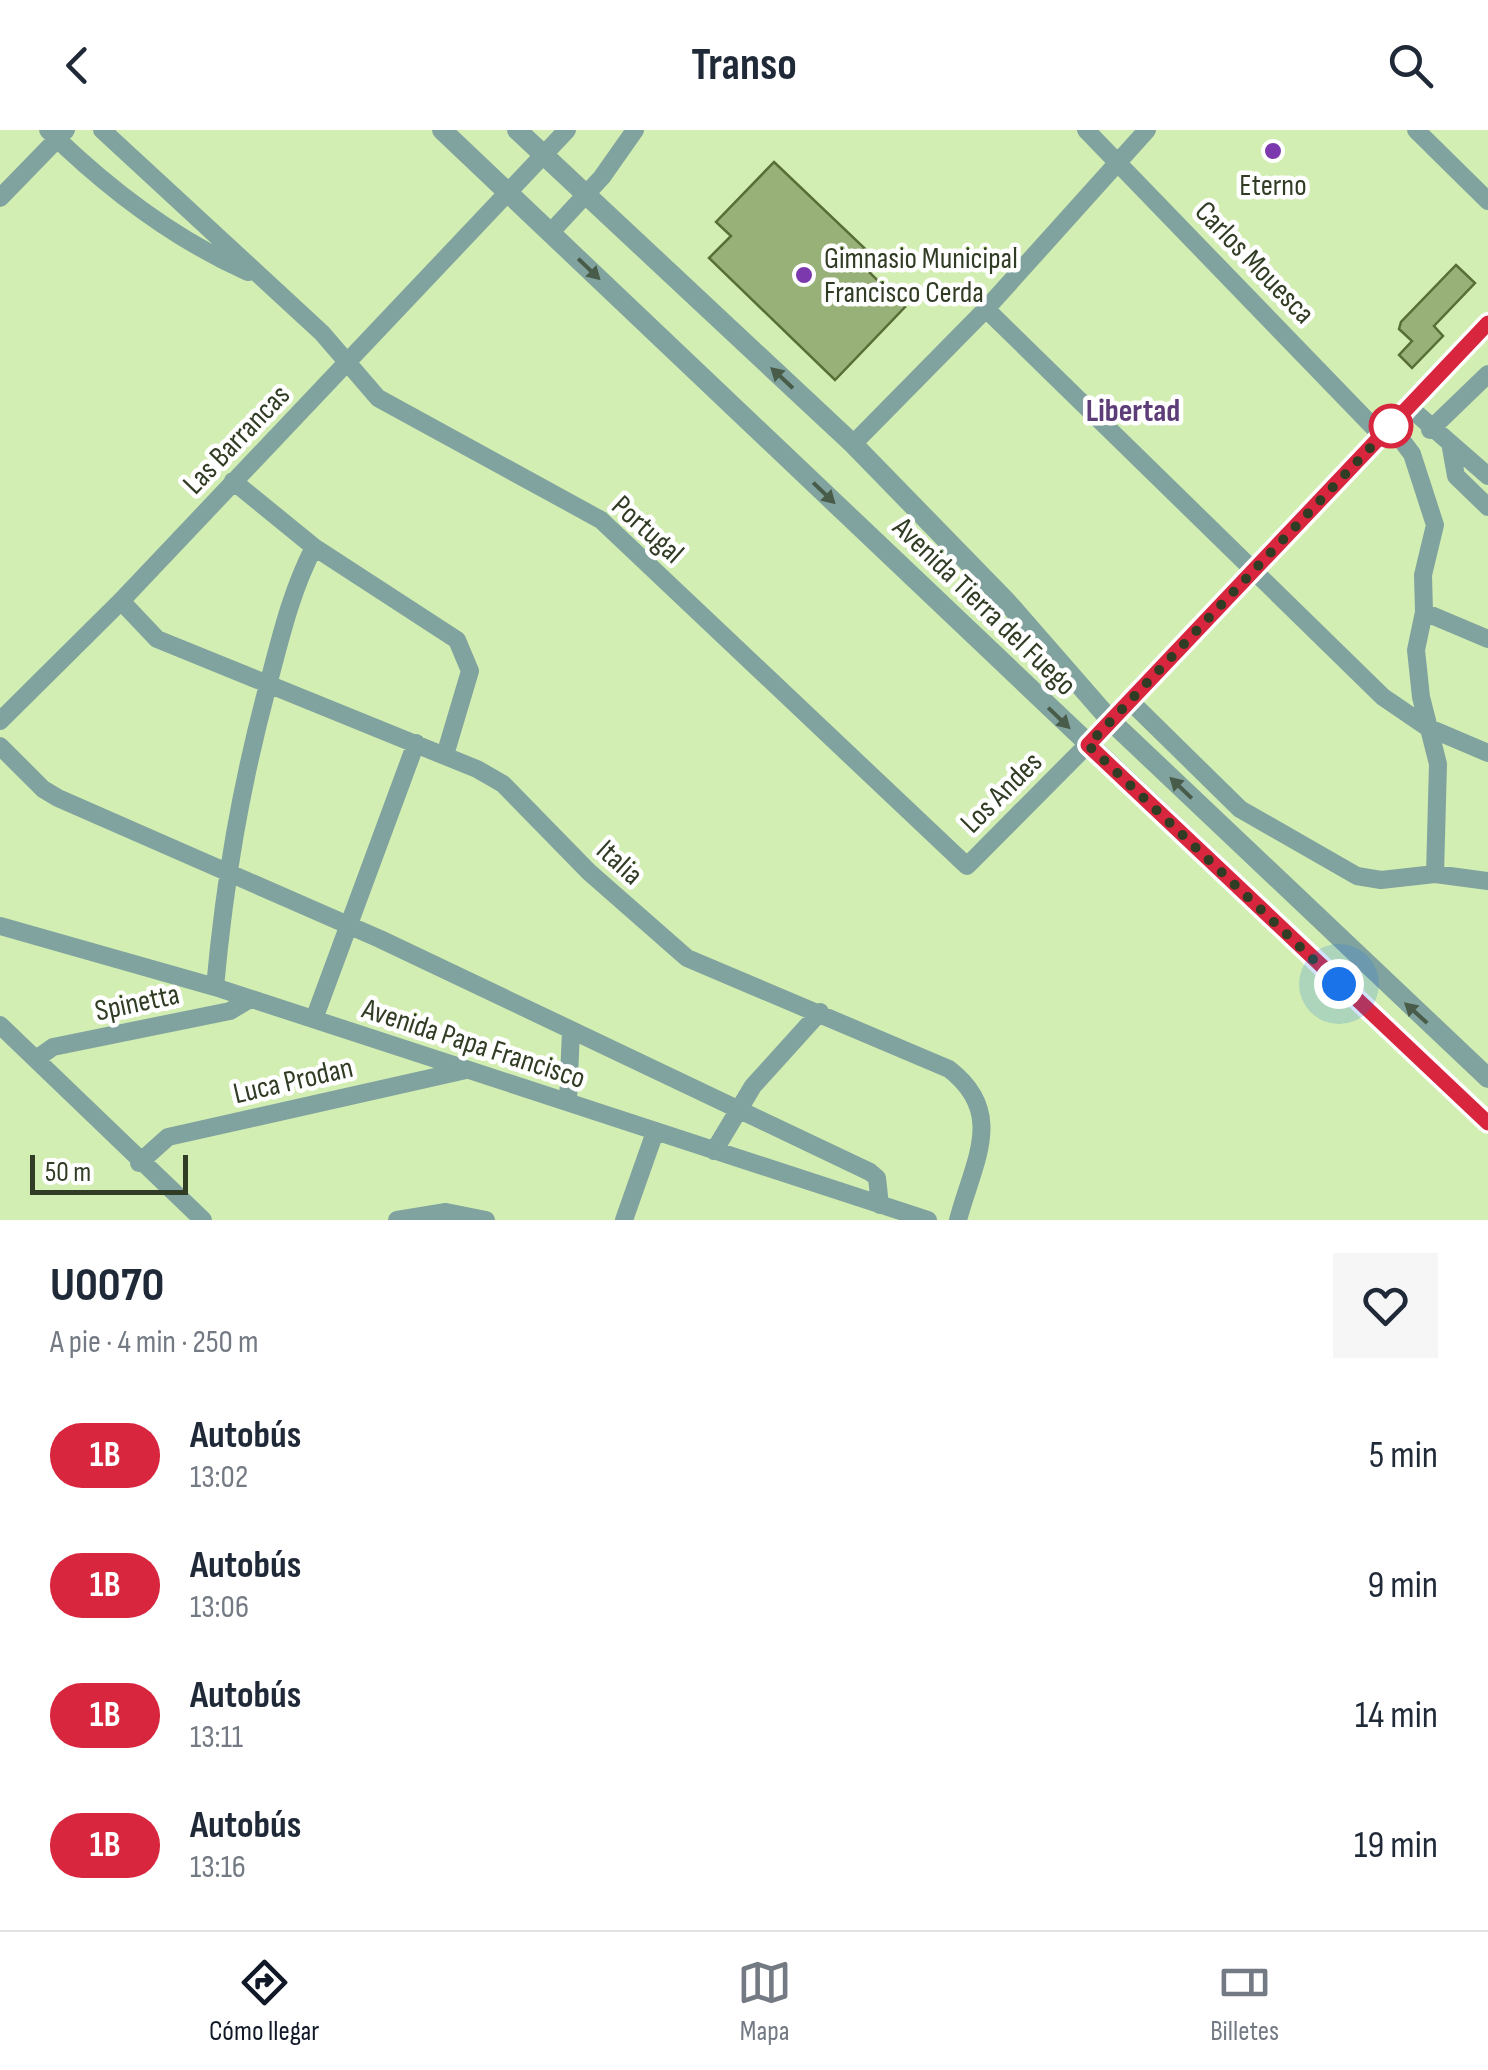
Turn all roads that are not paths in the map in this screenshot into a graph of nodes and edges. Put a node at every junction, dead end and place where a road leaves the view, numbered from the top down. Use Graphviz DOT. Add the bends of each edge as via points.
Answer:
graph roads {
  1 [pos="102,130"];
  2 [pos="442,130"];
  3 [pos="517,130"];
  4 [pos="567,130"];
  5 [pos="635,130"];
  6 [pos="1086,130"];
  7 [pos="1147,130"];
  8 [pos="1416,130"];
  9 [pos="57,133"];
  10 [pos="544,155"];
  11 [pos="1117,162"];
  12 [pos="510,194"];
  13 [pos="586,194"];
  14 [pos="0,198"];
  15 [pos="1488,201"];
  16 [pos="551,232"];
  17 [pos="263,278"];
  18 [pos="986,309"];
  19 [pos="1488,323"];
  20 [pos="346,363"];
  21 [pos="1488,374"];
  22 [pos="1409,408"];
  23 [pos="1430,430"];
  24 [pos="1387,431"];
  25 [pos="854,444"];
  26 [pos="1451,448"];
  27 [pos="1488,476"];
  28 [pos="233,481"];
  29 [pos="1488,507"];
  30 [pos="314,547"];
  31 [pos="1256,568"];
  32 [pos="120,601"];
  33 [pos="1424,612"];
  34 [pos="1488,639"];
  35 [pos="268,683"];
  36 [pos="1130,702"];
  37 [pos="0,721"];
  38 [pos="1112,721"];
  39 [pos="1427,727"];
  40 [pos="416,744"];
  41 [pos="1088,745"];
  42 [pos="0,746"];
  43 [pos="1488,753"];
  44 [pos="445,756"];
  45 [pos="966,866"];
  46 [pos="226,870"];
  47 [pos="1435,874"];
  48 [pos="1488,881"];
  49 [pos="349,925"];
  50 [pos="0,926"];
  51 [pos="216,988"];
  52 [pos="250,999"];
  53 [pos="820,1012"];
  54 [pos="314,1019"];
  55 [pos="0,1025"];
  56 [pos="572,1030"];
  57 [pos="36,1059"];
  58 [pos="468,1069"];
  59 [pos="1488,1078"];
  60 [pos="568,1102"];
  61 [pos="739,1109"];
  62 [pos="1488,1123"];
  63 [pos="655,1132"];
  64 [pos="714,1151"];
  65 [pos="139,1163"];
  66 [pos="880,1205"];
  67 [pos="203,1220"];
  68 [pos="396,1220"];
  69 [pos="486,1220"];
  70 [pos="624,1220"];
  71 [pos="926,1220"];
  72 [pos="958,1220"];
  1 -- 17 [label="street, Portugal"];
  2 -- 12 [label="street, Avenida Tierra del Fuego"];
  3 -- 10 [label="street, Avenida Tierra del Fuego"];
  4 -- 10 [label="street, Las Barrancas"];
  5 -- 13 [label="street"];
  6 -- 11 [label="street, Carlos Mouesca"];
  7 -- 11 [label="street"];
  8 -- 15 [label="street"];
  9 -- 14 [label="street"];
  9 -- 17 [label="street, Portugal" via="94,172 203,252"];
  10 -- 12 [label="street, Las Barrancas"];
  10 -- 13 [label="street, Avenida Tierra del Fuego"];
  11 -- 18 [label="street"];
  11 -- 24 [label="street, Carlos Mouesca"];
  12 -- 16 [label="street, Avenida Tierra del Fuego"];
  12 -- 20 [label="street, Las Barrancas"];
  13 -- 16 [label="street"];
  25 -- 13 [label="street, Avenida Tierra del Fuego, one-way"];
  16 -- 41 [label="street, Avenida Tierra del Fuego, one-way"];
  17 -- 20 [label="street, Portugal"];
  18 -- 25 [label="street"];
  18 -- 31 [label="street"];
  19 -- 22 [label="street, Los Andes"];
  20 -- 28 [label="street, Las Barrancas"];
  20 -- 45 [label="street, Portugal" via="378,398 601,520"];
  21 -- 23 [label="street"];
  22 -- 23 [label="street"];
  22 -- 24 [label="street, Los Andes"];
  23 -- 26 [label="street"];
  24 -- 31 [label="street, Los Andes"];
  24 -- 33 [label="street, Carlos Mouesca" via="1412,454 1435,525 1423,576"];
  25 -- 38 [label="street, Avenida Tierra del Fuego"];
  26 -- 27 [label="street"];
  26 -- 29 [label="street" via="1456,476"];
  28 -- 30 [label="street"];
  28 -- 32 [label="street, Las Barrancas"];
  30 -- 35 [label="street" via="286,608"];
  30 -- 44 [label="street" via="457,640 466,654 470,672"];
  31 -- 36 [label="street, Los Andes"];
  31 -- 39 [label="street" via="1383,696"];
  32 -- 35 [label="street, Italia" via="157,639"];
  32 -- 37 [label="street, Las Barrancas"];
  33 -- 34 [label="street"];
  33 -- 39 [label="street, Carlos Mouesca" via="1416,650"];
  35 -- 40 [label="street, Italia"];
  35 -- 46 [label="street"];
  36 -- 38 [label="street, Los Andes"];
  36 -- 47 [label="street" via="1259,823 1357,876"];
  38 -- 41 [label="street, Los Andes"];
  59 -- 38 [label="street, Avenida Tierra del Fuego, one-way"];
  39 -- 43 [label="street"];
  39 -- 47 [label="street, Carlos Mouesca" via="1438,764"];
  40 -- 44 [label="street, Italia"];
  40 -- 49 [label="street"];
  41 -- 45 [label="street, Los Andes"];
  41 -- 62 [label="street, Avenida Tierra del Fuego"];
  42 -- 46 [label="street" via="58,798"];
  44 -- 53 [label="street, Italia" via="502,784 686,958"];
  46 -- 49 [label="street"];
  46 -- 51 [label="street"];
  47 -- 48 [label="street"];
  49 -- 54 [label="street"];
  49 -- 56 [label="street"];
  50 -- 51 [label="street, Avenida Papa Francisco"];
  51 -- 52 [label="street, Avenida Papa Francisco"];
  52 -- 54 [label="street, Avenida Papa Francisco"];
  52 -- 57 [label="street, Spinetta" via="230,1011 53,1047"];
  53 -- 61 [label="street"];
  53 -- 72 [label="street, Italia" via="950,1069 972,1087 982,1106 982,1129"];
  54 -- 58 [label="street, Avenida Papa Francisco"];
  55 -- 57 [label="street"];
  56 -- 60 [label="street"];
  56 -- 61 [label="street"];
  57 -- 65 [label="street"];
  58 -- 60 [label="street, Avenida Papa Francisco"];
  58 -- 65 [label="street, Luca Prodan" via="168,1137"];
  60 -- 63 [label="street, Avenida Papa Francisco"];
  61 -- 64 [label="street"];
  61 -- 66 [label="street" via="870,1172"];
  63 -- 64 [label="street, Avenida Papa Francisco"];
  63 -- 70 [label="street"];
  64 -- 66 [label="street, Avenida Papa Francisco"];
  65 -- 67 [label="street"];
  66 -- 71 [label="street, Avenida Papa Francisco"];
  68 -- 69 [label="street" via="426,1212"];
}
